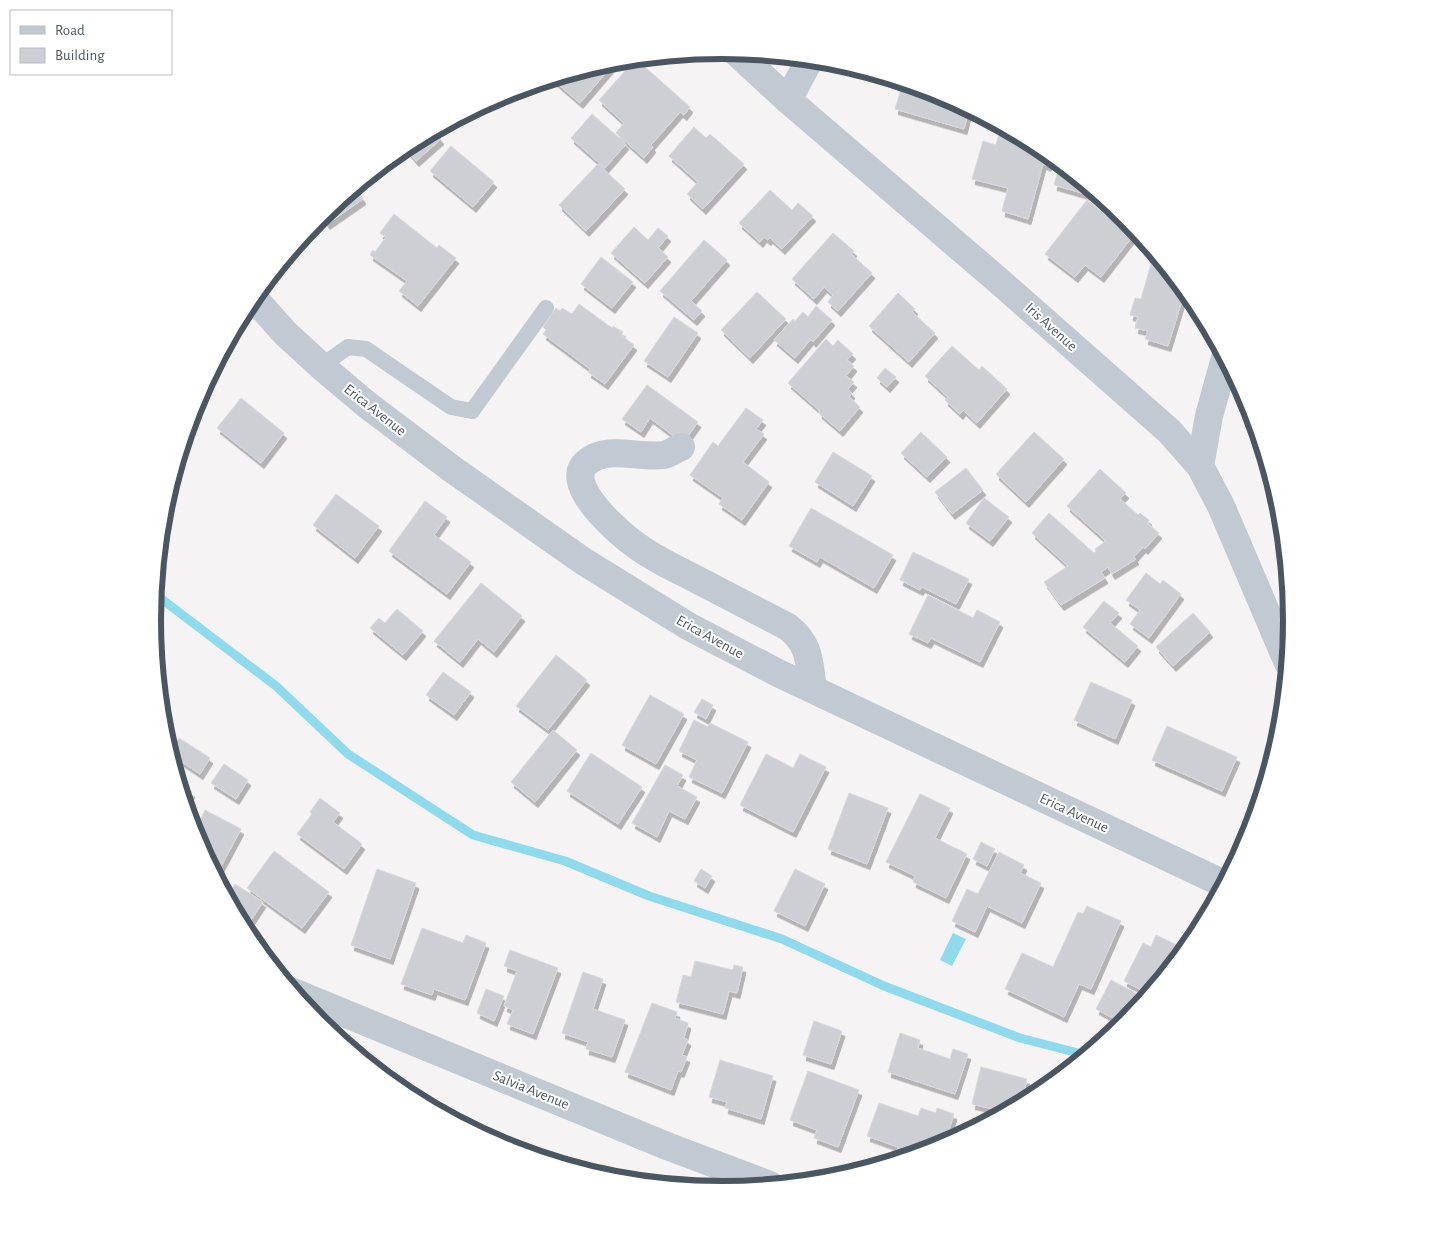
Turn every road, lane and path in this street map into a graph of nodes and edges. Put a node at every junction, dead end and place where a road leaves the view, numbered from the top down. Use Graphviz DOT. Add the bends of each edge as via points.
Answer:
graph roads {
  1 [pos="744,60"];
  2 [pos="806,66"];
  3 [pos="788,100"];
  4 [pos="259,303"];
  5 [pos="546,308"];
  6 [pos="321,366"];
  7 [pos="1222,367"];
  8 [pos="681,447"];
  9 [pos="1200,466"];
  10 [pos="1282,649"];
  11 [pos="813,690"];
  12 [pos="1218,881"];
  13 [pos="307,998"];
  14 [pos="757,1180"];
  1 -- 3 [label="street, Iris Avenue"];
  2 -- 3 [label="street"];
  3 -- 9 [label="street, Iris Avenue" via="1169,431"];
  4 -- 6 [label="street, Erica Avenue"];
  5 -- 6 [label="lane" via="472,411 451,408 366,349 348,347"];
  6 -- 11 [label="street, Erica Avenue" via="452,469 583,561 688,626"];
  7 -- 9 [label="street"];
  8 -- 11 [label="street" via="666,454 650,456 601,455 586,463 581,470 583,488 590,501 637,546 788,627 799,636 807,655"];
  9 -- 10 [label="street, Iris Avenue" via="1236,538"];
  11 -- 12 [label="street, Erica Avenue"];
  13 -- 14 [label="street, Salvia Avenue"];
}
